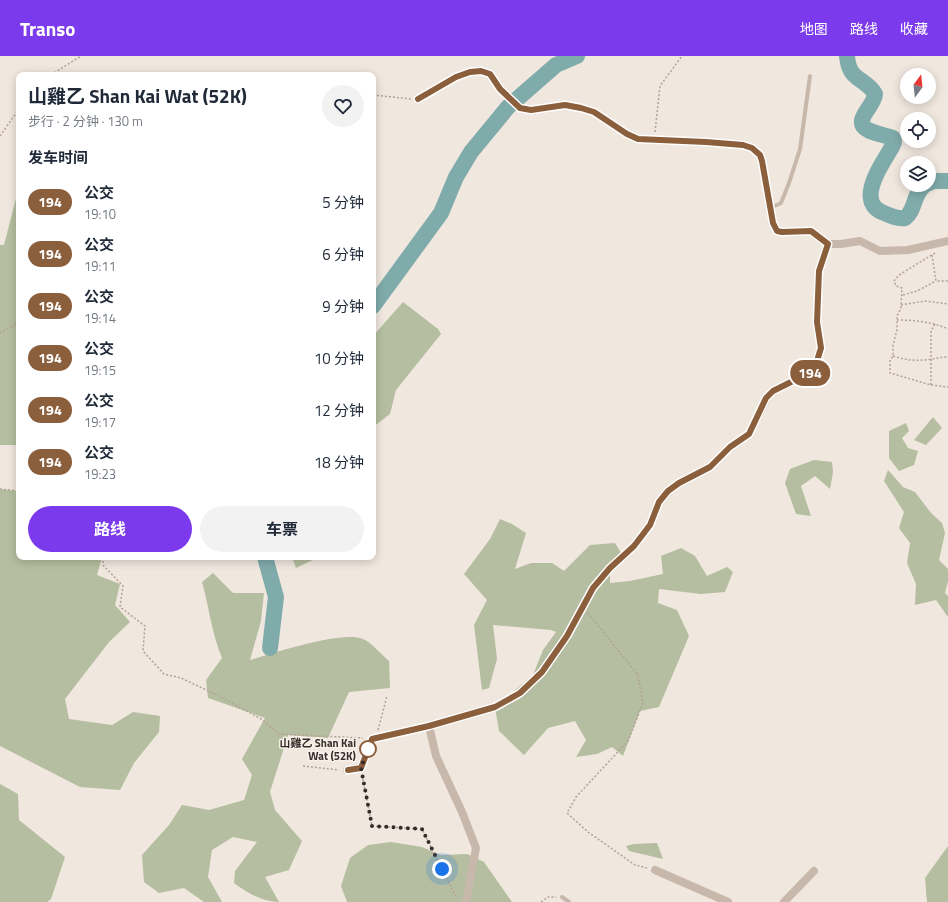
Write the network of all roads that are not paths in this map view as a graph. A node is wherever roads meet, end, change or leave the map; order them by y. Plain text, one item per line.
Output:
1 (810, 76) dead end
2 (418, 99) road end
3 (655, 140) joint
4 (770, 208) junction
5 (948, 241) edge
6 (828, 244) junction
7 (429, 726) junction
8 (348, 770) road end
9 (655, 870) road end
10 (814, 871) dead end
11 (562, 897) road end
12 (463, 900) edge
13 (569, 902) edge
14 (728, 902) edge
15 (784, 902) edge

1 - 4 lane
2 - 3 lane
3 - 4 street
4 - 6 street
5 - 6 street
6 - 7 street
7 - 8 street
7 - 12 street
9 - 14 street
10 - 15 street
11 - 13 lane

